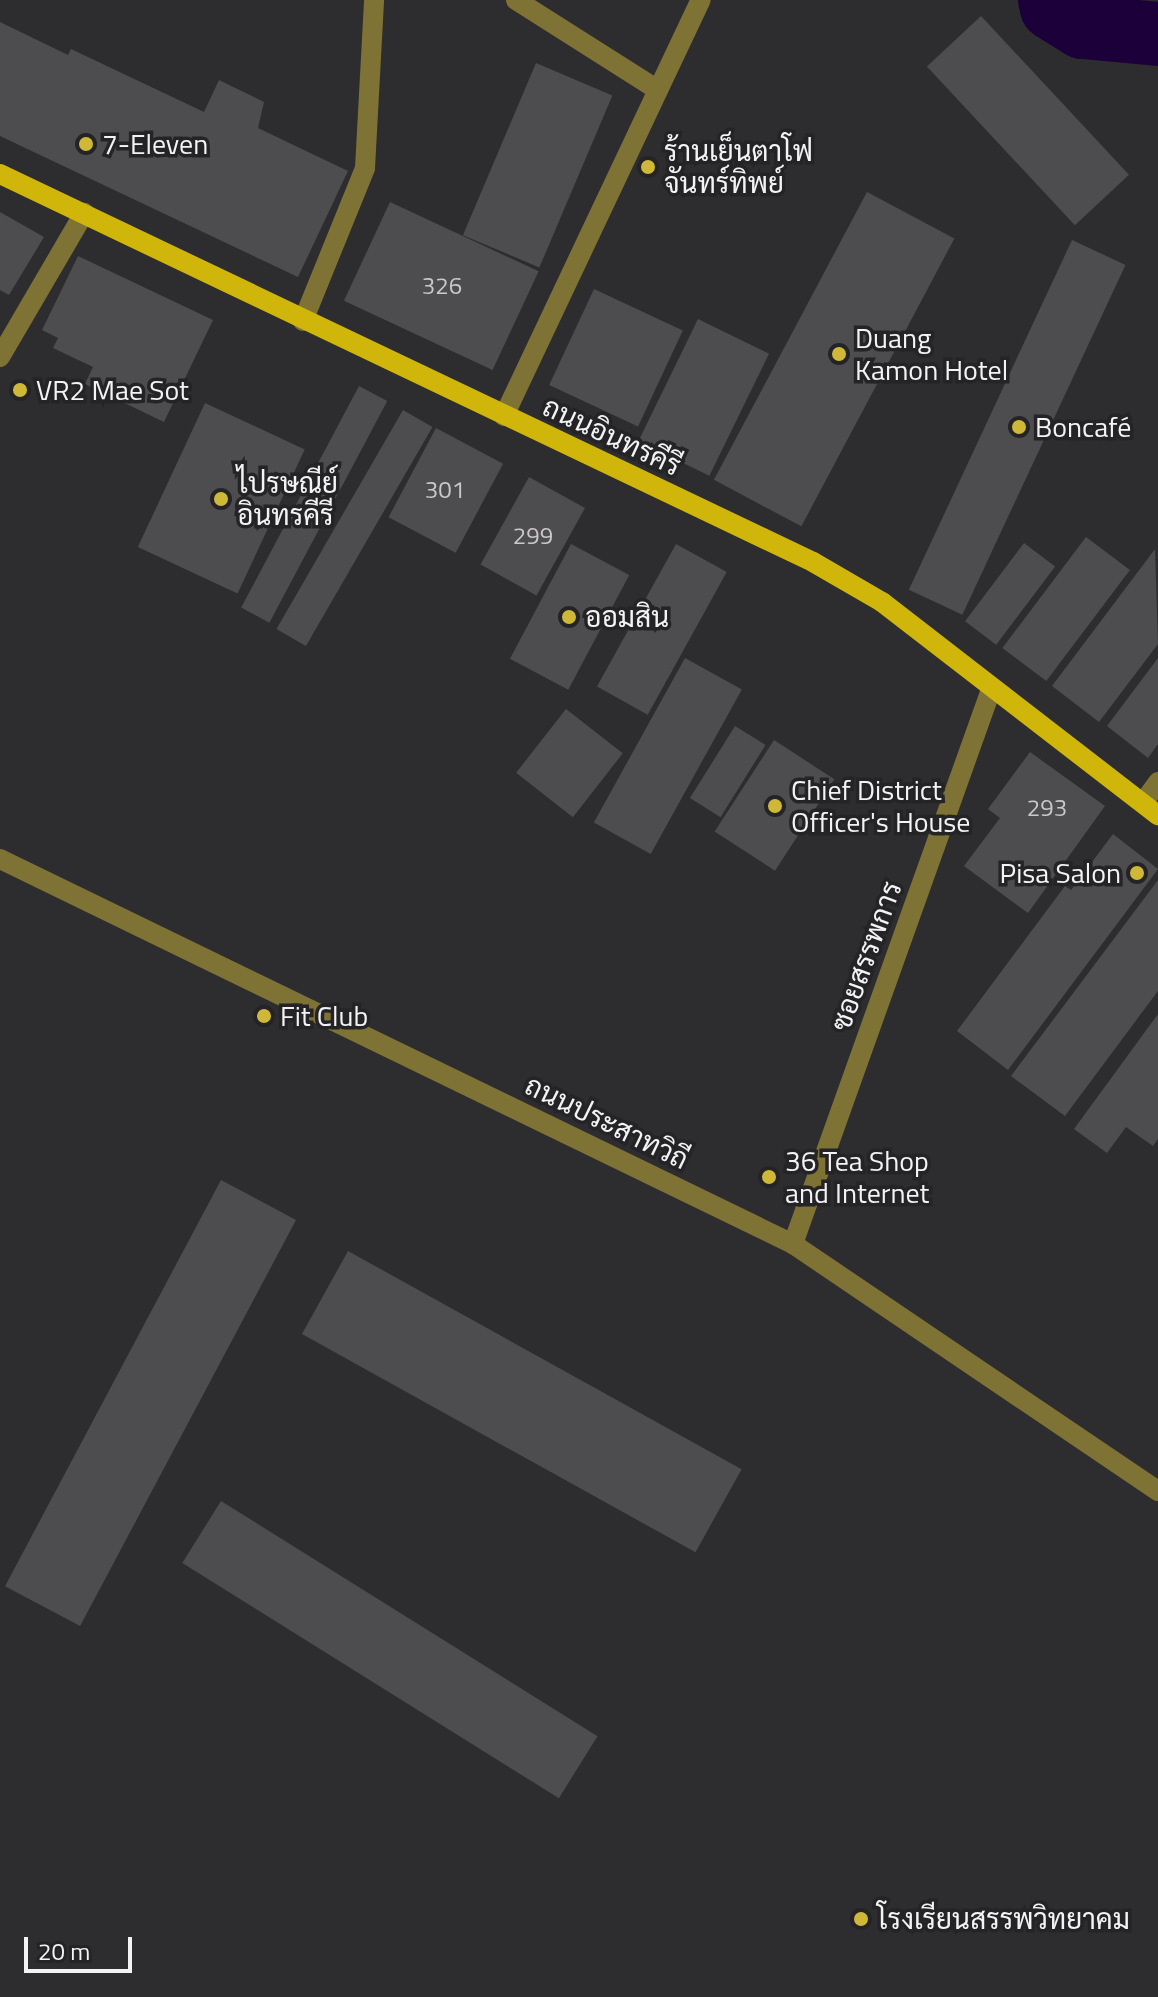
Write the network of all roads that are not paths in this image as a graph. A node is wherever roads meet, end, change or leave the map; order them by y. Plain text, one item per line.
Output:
1 (374, 0) edge
2 (516, 0) edge
3 (701, 0) edge
4 (658, 90) junction
5 (0, 174) edge
6 (80, 212) junction
7 (303, 321) junction
8 (0, 339) edge
9 (0, 357) edge
10 (504, 416) junction
11 (992, 687) junction
12 (1158, 782) edge
13 (1150, 809) edge
14 (0, 859) edge
15 (793, 1244) junction
16 (1158, 1491) edge

1 - 7 street
2 - 4 street
3 - 4 street
4 - 10 street
5 - 6 main road, ถนนอินทรคีรี
6 - 7 main road, ถนนอินทรคีรี
6 - 8 street
6 - 9 street
7 - 10 main road, ถนนอินทรคีรี
10 - 11 main road, ถนนอินทรคีรี
11 - 13 main road, ถนนอินทรคีรี
11 - 15 street, ซอยสรรพการ
12 - 13 street
14 - 15 street, ถนนประสาทวิถี
15 - 16 street, ถนนประสาทวิถี

